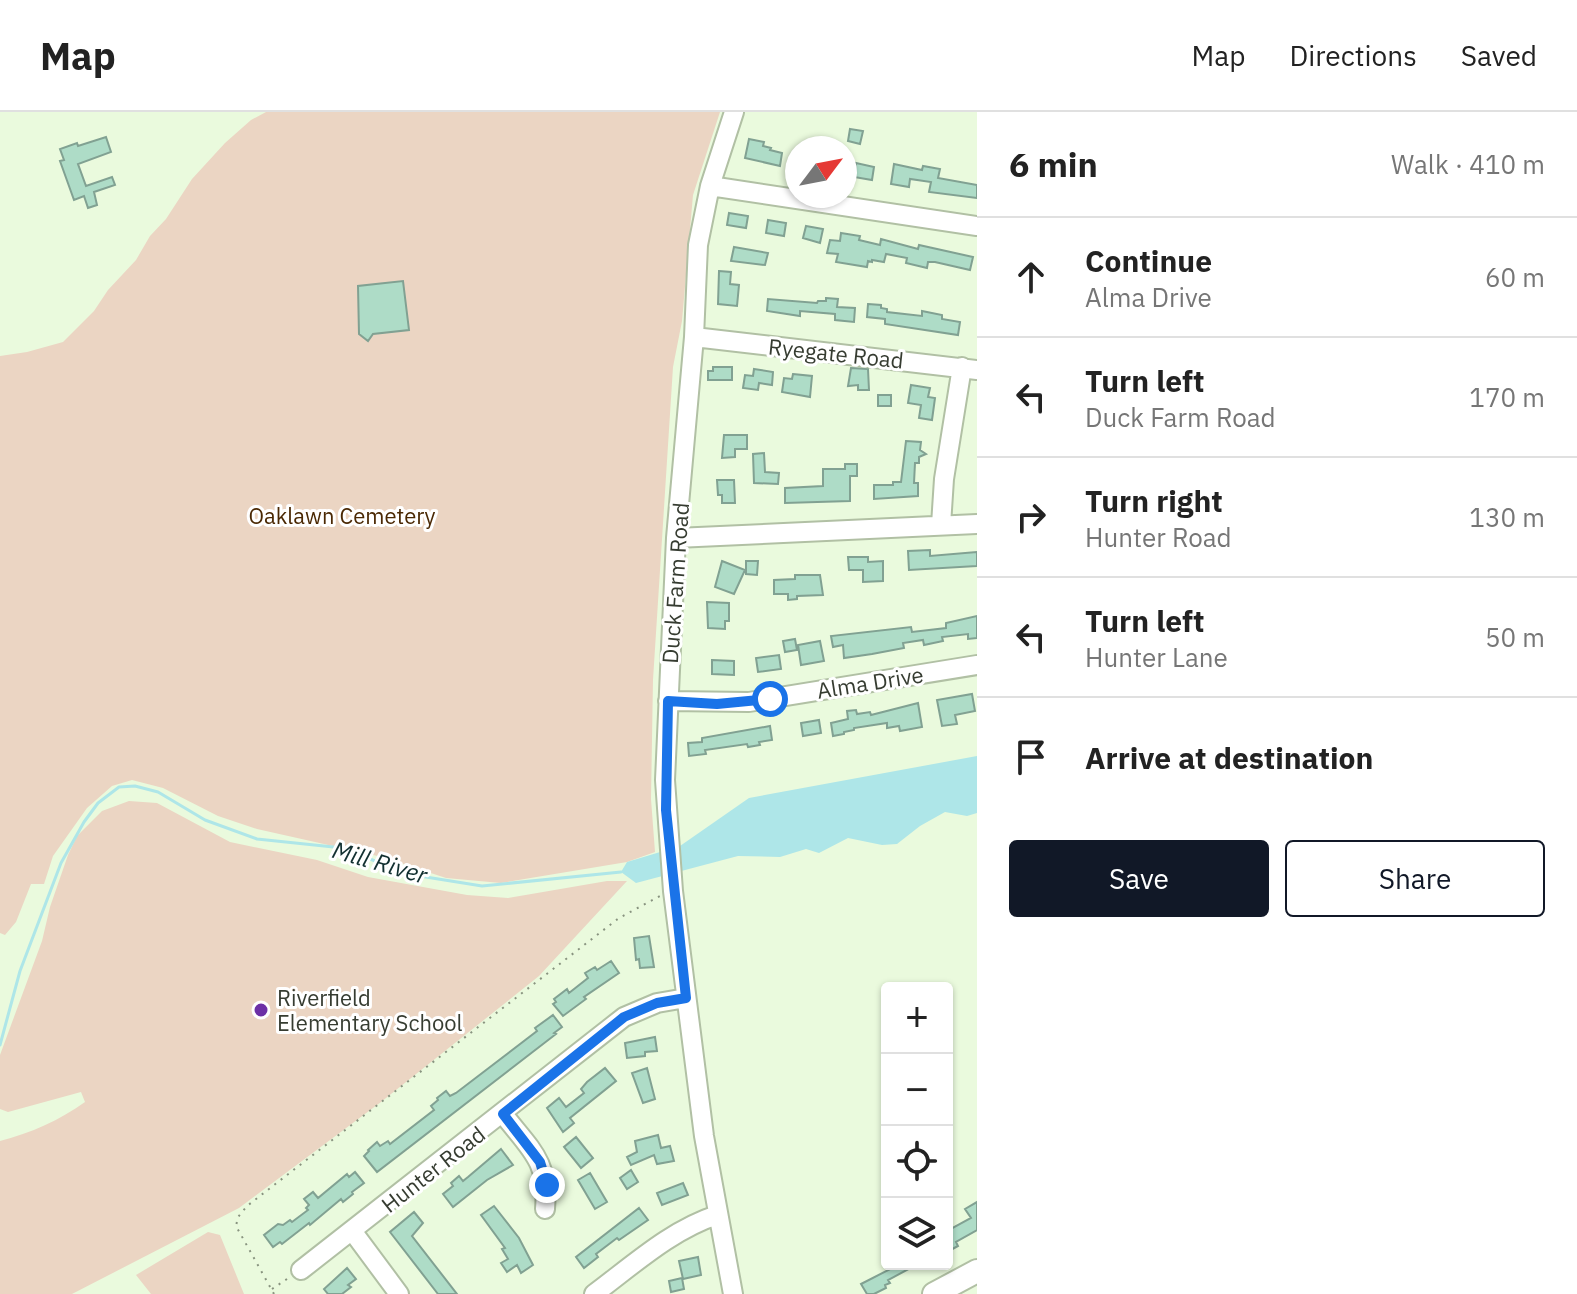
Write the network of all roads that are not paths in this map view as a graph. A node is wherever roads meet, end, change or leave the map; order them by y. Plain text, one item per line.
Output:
1 (734, 112) edge
2 (710, 186) junction
3 (977, 226) edge
4 (694, 337) junction
5 (970, 368) edge
6 (977, 524) edge
7 (941, 525) junction
8 (676, 538) junction
9 (977, 665) edge
10 (668, 701) junction
11 (686, 998) junction
12 (503, 1114) junction
13 (545, 1209) dead end
14 (717, 1215) junction
15 (353, 1232) junction
16 (301, 1270) road end
17 (977, 1271) edge
18 (399, 1294) edge
19 (594, 1294) edge
20 (733, 1294) edge
21 (934, 1294) edge

1 - 2 street, Duck Farm Road
2 - 3 street
2 - 4 street, Duck Farm Road
4 - 5 street, Ryegate Road
4 - 8 street, Duck Farm Road
5 - 7 street
6 - 7 street
7 - 8 street
8 - 10 street, Duck Farm Road
9 - 10 street, Alma Drive
10 - 11 street, Duck Farm Road
11 - 12 street, Hunter Road
11 - 14 street, Duck Farm Road
12 - 13 street
12 - 15 street, Hunter Road
14 - 19 street
14 - 20 street, Duck Farm Road
15 - 16 street, Hunter Road
15 - 18 street
17 - 21 main road

